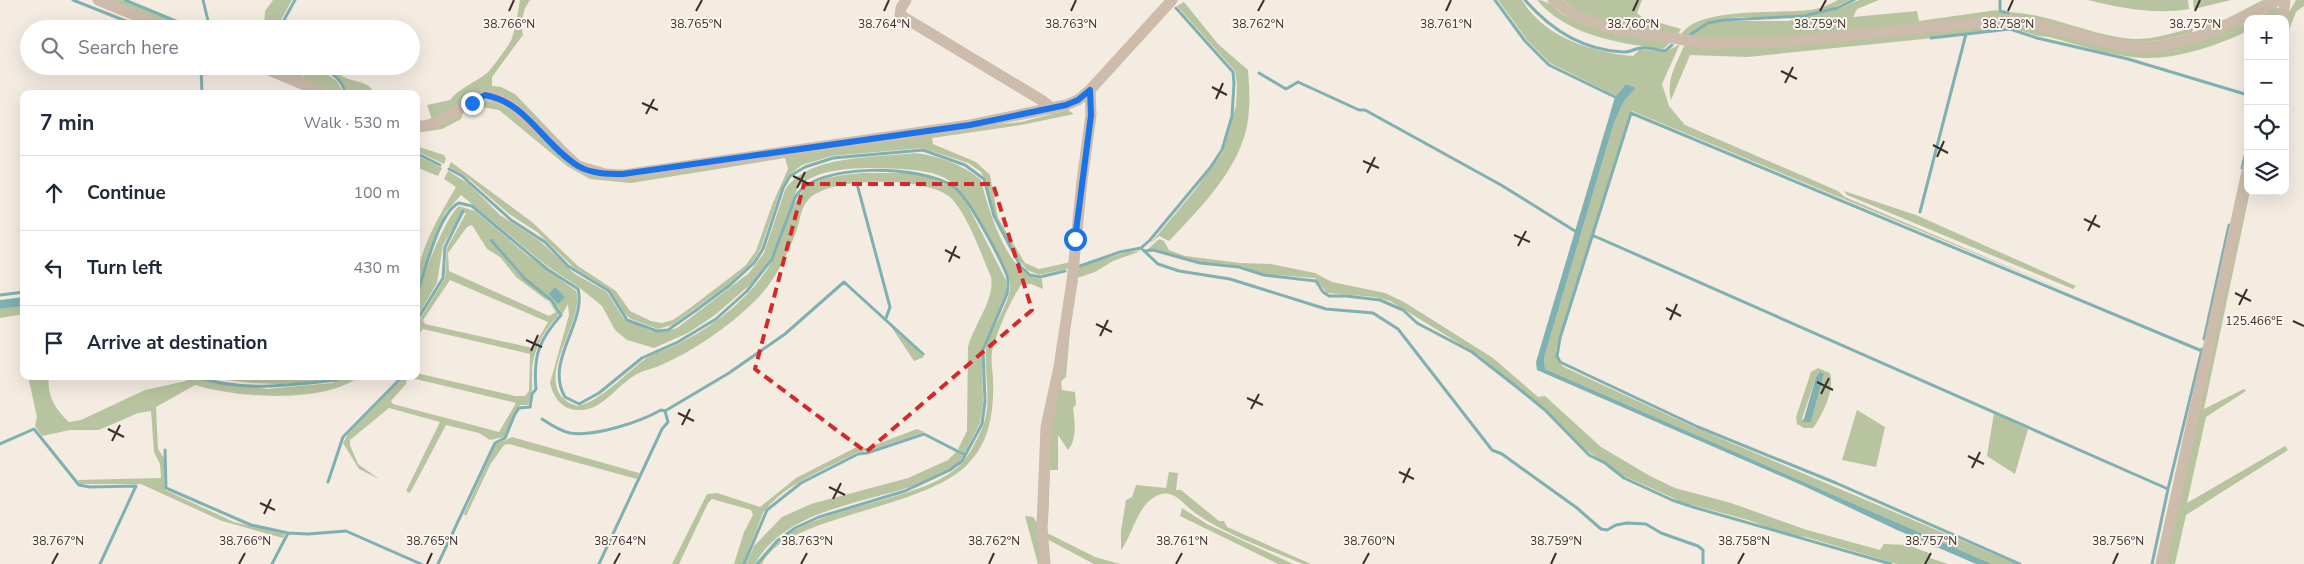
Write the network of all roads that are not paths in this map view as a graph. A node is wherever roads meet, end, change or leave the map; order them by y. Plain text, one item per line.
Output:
1 (98, 0) edge
2 (906, 0) edge
3 (1172, 0) edge
4 (1553, 0) edge
5 (2278, 0) edge
6 (2285, 0) edge
7 (2283, 15) edge
8 (146, 20) edge
9 (281, 75) edge
10 (316, 90) edge
11 (1090, 90) junction
12 (1053, 109) junction
13 (420, 125) edge
14 (2244, 185) edge
15 (1044, 564) edge
16 (2161, 564) edge

1 - 8 street
2 - 12 street
3 - 11 street
4 - 5 street
6 - 7 street
9 - 10 street
11 - 12 street
11 - 15 street
12 - 13 street
14 - 16 street

